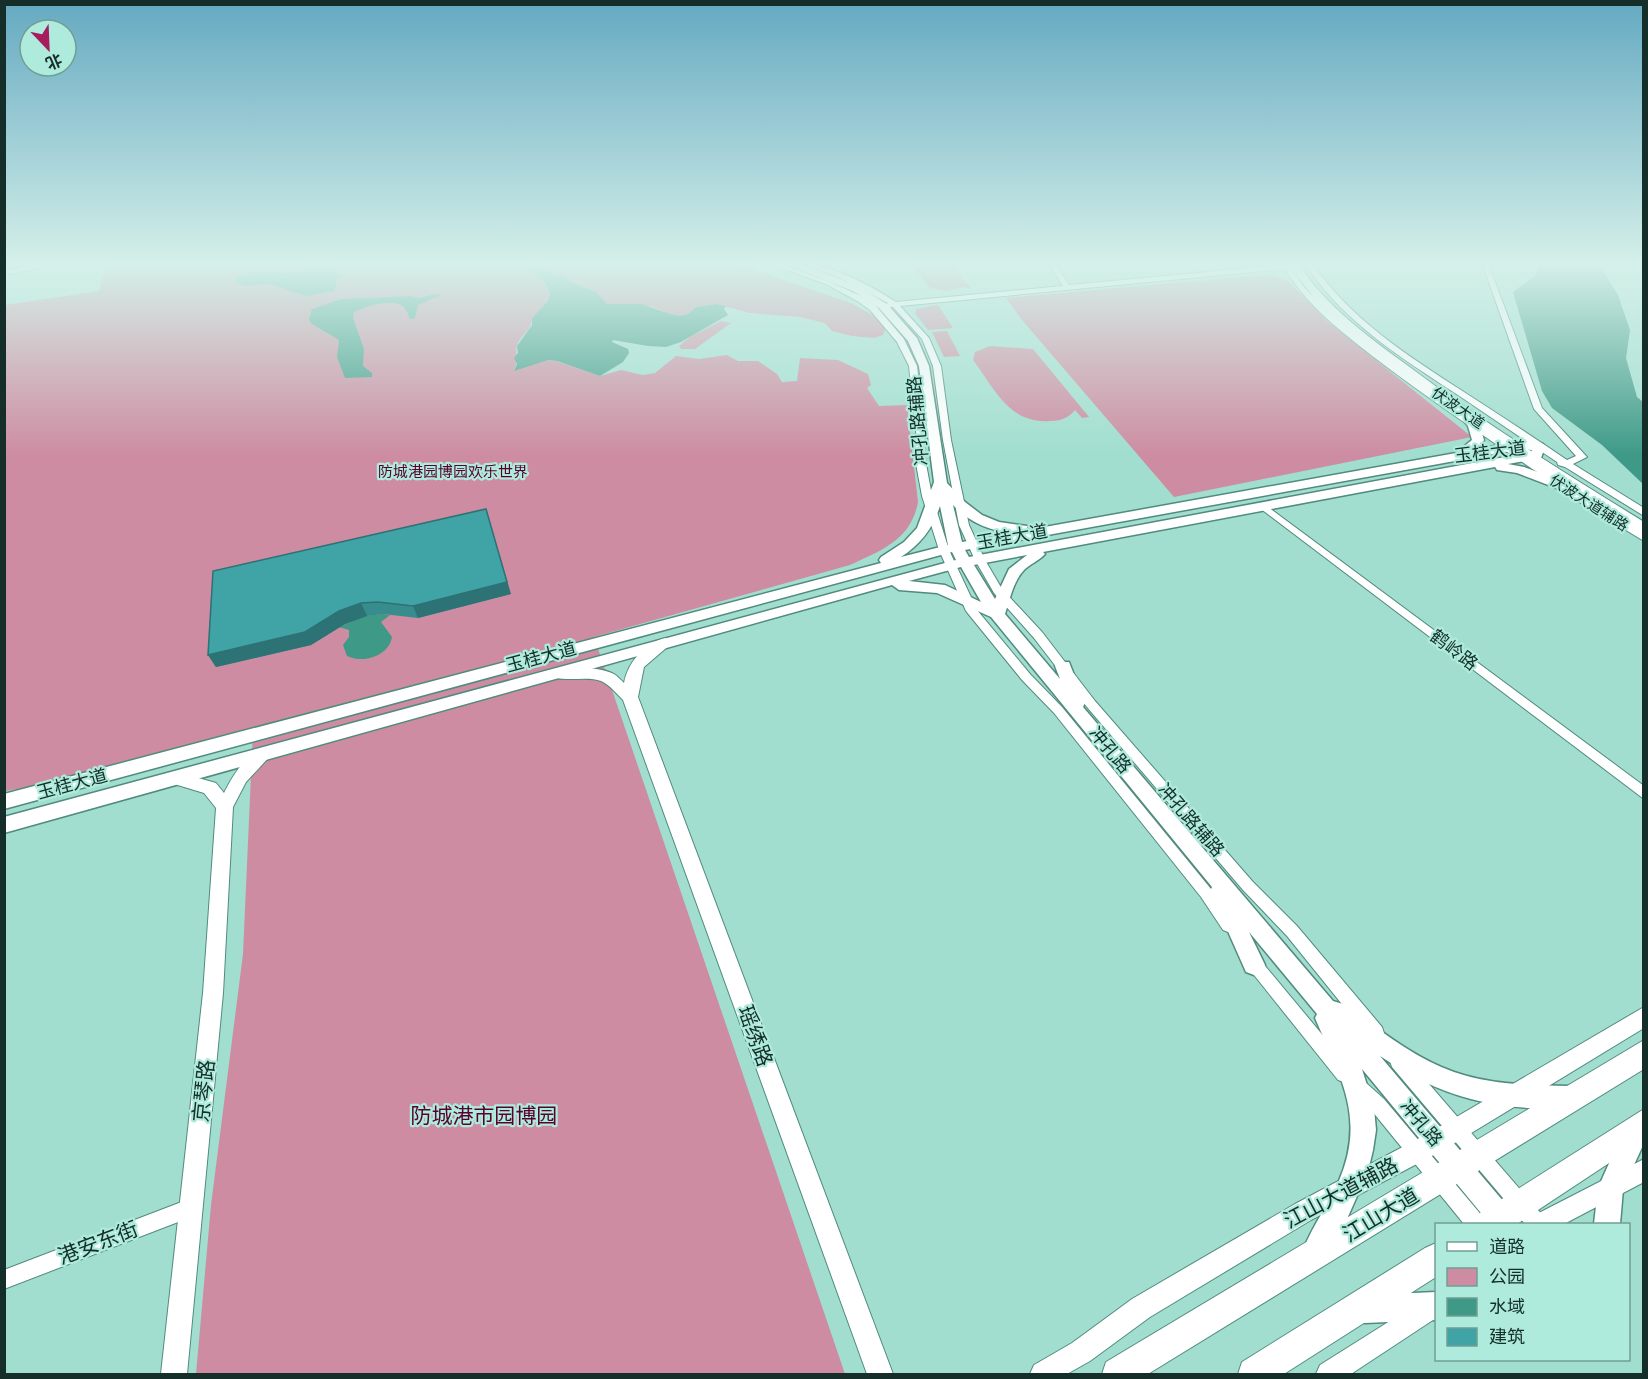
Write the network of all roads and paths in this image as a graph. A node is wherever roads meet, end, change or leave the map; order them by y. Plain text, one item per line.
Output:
1 (892, 327) edge
2 (902, 327) edge
3 (915, 327) edge
4 (917, 327) edge
5 (1351, 327) edge
6 (1360, 327) edge
7 (1369, 327) edge
8 (1508, 327) edge
9 (913, 340) junction
10 (926, 377) junction
11 (1417, 382) junction
12 (916, 393) junction
13 (1462, 411) junction
14 (1474, 426) junction
15 (1524, 451) junction
16 (1456, 456) junction
17 (1564, 464) junction
18 (1473, 467) junction
19 (940, 480) junction
20 (1553, 481) junction
21 (1590, 496) junction
22 (1264, 507) junction
23 (961, 508) junction
24 (932, 512) junction
25 (1644, 513) edge
26 (1644, 522) edge
27 (1644, 529) edge
28 (1048, 530) junction
29 (1644, 538) edge
30 (972, 544) junction
31 (1047, 548) junction
32 (950, 549) junction
33 (980, 560) junction
34 (958, 564) junction
35 (868, 570) junction
36 (876, 585) junction
37 (1004, 595) junction
38 (968, 599) junction
39 (735, 605) junction
40 (997, 615) junction
41 (745, 621) junction
42 (665, 643) junction
43 (543, 657) junction
44 (1063, 666) junction
45 (550, 675) junction
46 (630, 697) junction
47 (1081, 716) junction
48 (264, 754) junction
49 (177, 778) junction
50 (39, 793) junction
51 (1644, 794) edge
52 (4, 802) edge
53 (225, 807) junction
54 (34, 817) junction
55 (4, 825) edge
56 (1211, 871) junction
57 (1254, 965) junction
58 (1317, 998) junction
59 (1644, 1017) edge
60 (1384, 1044) junction
61 (1644, 1053) edge
62 (1358, 1087) junction
63 (1512, 1096) junction
64 (1570, 1098) junction
65 (1641, 1124) edge
66 (1436, 1141) junction
67 (1459, 1168) junction
68 (1644, 1170) edge
69 (1351, 1186) junction
70 (1611, 1188) junction
71 (192, 1207) junction
72 (1510, 1221) edge
73 (1607, 1223) edge
74 (1313, 1256) junction
75 (1435, 1260) edge
76 (4, 1280) edge
77 (1435, 1305) edge
78 (1435, 1306) edge
79 (1355, 1310) junction
80 (174, 1374) edge
81 (880, 1374) edge
82 (1043, 1374) edge
83 (1118, 1374) edge
84 (1254, 1374) edge
85 (1329, 1374) edge

1 - 12 street, 冲孔路辅路
2 - 9 main road, 冲孔路
3 - 9 main road
4 - 23 street, 冲孔路辅路
5 - 11 main road, 伏波大道
6 - 15 main road, 伏波大道
7 - 15 street, 伏波大道辅路
8 - 17 street
9 - 10 main road, 冲孔路
10 - 12 main road
10 - 19 main road, 冲孔路
11 - 13 main road, 伏波大道
11 - 14 street, 伏波大道辅路
12 - 24 street, 冲孔路辅路
13 - 14 main road
13 - 15 main road, 伏波大道
14 - 15 street, 伏波大道辅路
14 - 16 main road
15 - 16 main road, 玉桂大道
15 - 17 street, 伏波大道辅路
15 - 18 main road, 玉桂大道
15 - 20 street, 伏波大道辅路
15 - 21 main road, 伏波大道
15 - 26 main road, 伏波大道
16 - 28 main road, 玉桂大道
17 - 25 street, 伏波大道辅路
18 - 20 main road
18 - 22 main road, 玉桂大道
19 - 23 main road
19 - 24 main road
19 - 32 main road, 冲孔路
20 - 21 main road
20 - 29 street, 伏波大道辅路
21 - 27 main road, 伏波大道
22 - 31 main road, 玉桂大道
22 - 51 street, 鹤岭路
23 - 28 main road
23 - 30 street, 冲孔路辅路
24 - 32 street, 冲孔路辅路
24 - 35 main road
28 - 30 main road, 玉桂大道
30 - 32 main road, 玉桂大道
30 - 33 street, 冲孔路辅路
31 - 33 main road, 玉桂大道
31 - 37 main road
32 - 34 main road, 冲孔路
32 - 35 main road, 玉桂大道
33 - 34 main road, 玉桂大道
33 - 37 street, 冲孔路辅路
34 - 36 main road, 玉桂大道
34 - 38 street, 冲孔路辅路
34 - 40 main road, 冲孔路
35 - 39 main road, 玉桂大道
36 - 38 main road
36 - 41 main road, 玉桂大道
37 - 40 main road
37 - 44 street, 冲孔路辅路
38 - 40 main road
38 - 57 street, 冲孔路辅路
39 - 41 main road
39 - 43 main road, 玉桂大道
40 - 47 main road, 冲孔路
41 - 42 main road, 玉桂大道
42 - 45 main road, 玉桂大道
42 - 46 street
43 - 45 main road
43 - 50 main road, 玉桂大道
44 - 47 main road
44 - 60 street, 冲孔路辅路
45 - 46 street
45 - 48 main road, 玉桂大道
46 - 81 street, 瑶绣路
47 - 56 main road, 冲孔路
48 - 49 main road, 玉桂大道
48 - 53 street
49 - 53 street
49 - 54 main road, 玉桂大道
50 - 52 main road, 玉桂大道
50 - 54 main road
53 - 71 street, 京琴路
54 - 55 main road, 玉桂大道
56 - 57 main road
56 - 58 main road, 冲孔路
57 - 62 street, 冲孔路辅路
58 - 60 main road
58 - 62 main road
58 - 66 main road, 冲孔路
59 - 63 street, 江山大道辅路
60 - 63 main road
60 - 66 street, 冲孔路辅路
61 - 64 main road, 江山大道
62 - 66 street, 冲孔路辅路
62 - 69 main road
63 - 64 main road
63 - 66 street, 江山大道辅路
64 - 67 main road, 江山大道
65 - 70 main road
65 - 72 main road
66 - 67 main road, 冲孔路
66 - 69 street, 江山大道辅路
67 - 72 main road, 冲孔路
67 - 74 main road, 江山大道
68 - 70 street
69 - 74 main road
69 - 82 street, 江山大道辅路
70 - 72 street
70 - 73 main road
71 - 76 street, 港安东街
71 - 80 street, 京琴路
74 - 83 main road, 江山大道
75 - 79 main road
77 - 79 main road
78 - 85 street
79 - 84 main road

